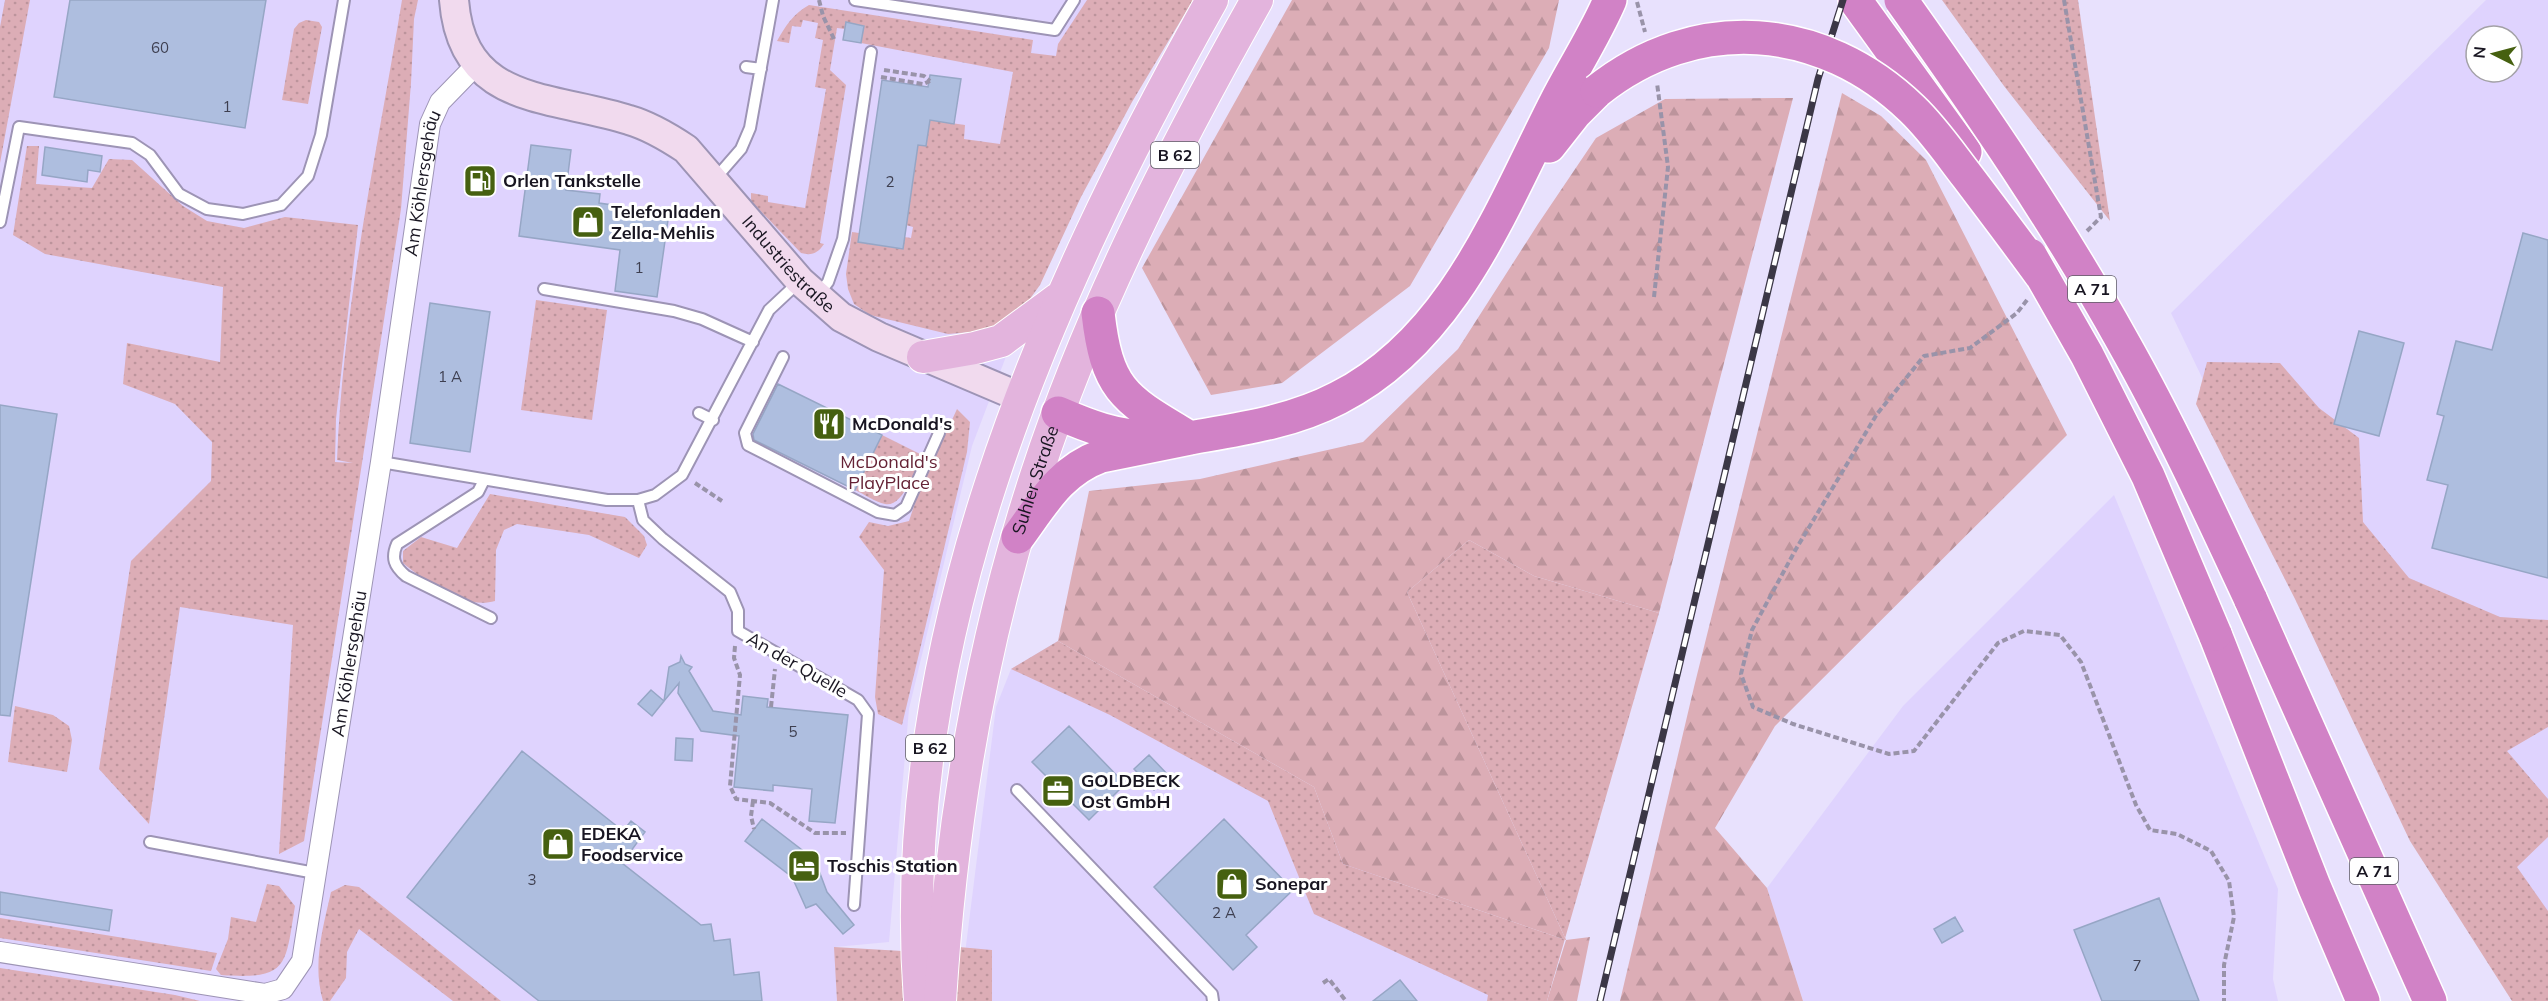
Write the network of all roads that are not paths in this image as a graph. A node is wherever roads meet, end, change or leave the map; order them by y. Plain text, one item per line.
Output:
1 (344, 0) edge
2 (454, 0) edge
3 (773, 0) edge
4 (855, 0) edge
5 (1074, 0) edge
6 (1212, 0) edge
7 (1257, 0) edge
8 (1610, 0) edge
9 (1856, 0) edge
10 (1901, 0) edge
11 (871, 52) dead end
12 (476, 65) junction
13 (746, 67) dead end
14 (761, 69) junction
15 (1585, 81) junction
16 (714, 180) junction
17 (0, 222) edge
18 (2036, 286) junction
19 (544, 289) dead end
20 (808, 289) junction
21 (1063, 294) junction
22 (1098, 313) junction
23 (753, 342) junction
24 (783, 357) dead end
25 (923, 357) junction
26 (1020, 398) junction
27 (699, 413) dead end
28 (1058, 413) junction
29 (712, 420) junction
30 (939, 433) dead end
31 (1190, 438) junction
32 (381, 462) junction
33 (484, 480) junction
34 (638, 500) junction
35 (1018, 537) junction
36 (491, 618) dead end
37 (1017, 790) dead end
38 (150, 842) dead end
39 (315, 873) junction
40 (854, 905) dead end
41 (0, 952) edge
42 (291, 995) edge
43 (2363, 997) edge
44 (2425, 997) edge
45 (920, 1001) edge
46 (940, 1001) edge
47 (1213, 1001) edge

1 - 17 lane
2 - 12 street, Industriestraße
3 - 14 lane
4 - 5 lane
6 - 21 main road, B 62
7 - 22 main road, Suhler Straße / B 62
8 - 15 highway
9 - 18 highway, A 71, bridge
10 - 44 highway, A 71, bridge
11 - 20 lane
12 - 16 street, Industriestraße
12 - 32 street, Am Köhlersgehäu
13 - 14 lane
14 - 16 lane
15 - 18 highway, bridge
15 - 31 highway
16 - 20 street, Industriestraße
18 - 43 highway, A 71, bridge
19 - 23 lane
20 - 23 lane
20 - 25 street, Industriestraße
21 - 25 main road
21 - 26 main road, B 62
22 - 28 main road, Suhler Straße / B 62
22 - 31 highway
23 - 29 lane
24 - 30 lane
25 - 26 street, Industriestraße
26 - 28 main road
26 - 45 main road, B 62
27 - 29 lane
28 - 31 highway
28 - 35 main road, Suhler Straße / B 62
29 - 34 lane
31 - 35 highway
32 - 33 lane
32 - 39 street, Am Köhlersgehäu
33 - 34 lane
33 - 36 lane
34 - 40 lane, An der Quelle
35 - 46 main road, Suhler Straße / B 62
37 - 47 lane
38 - 39 lane
39 - 42 street, Am Köhlersgehäu
41 - 42 street, Am Köhlersgehäu

